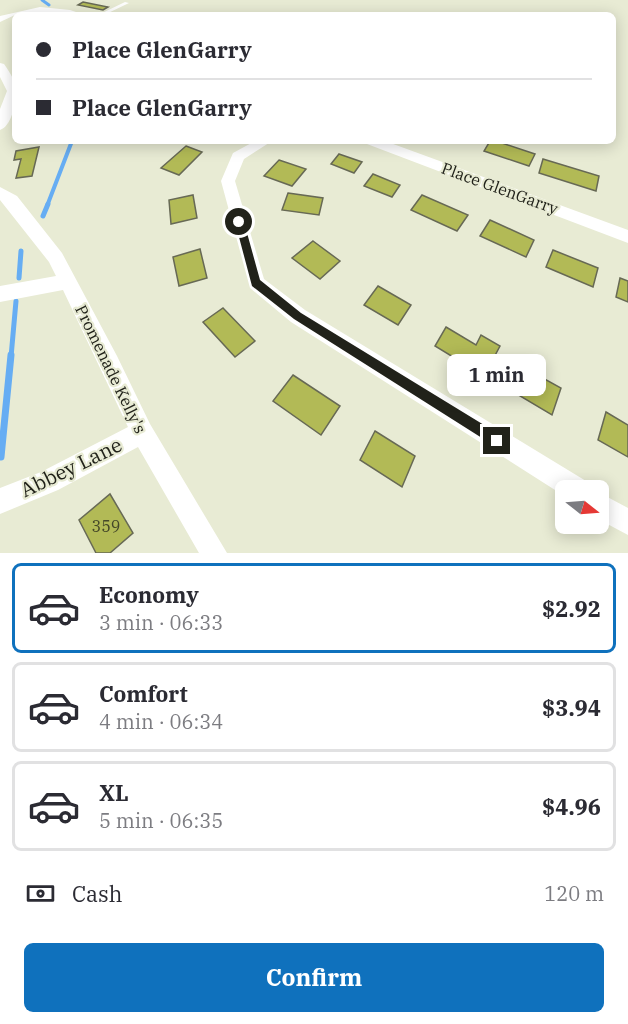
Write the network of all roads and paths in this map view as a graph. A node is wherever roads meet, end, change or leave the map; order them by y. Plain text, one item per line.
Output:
1 (127, 3) dead end
2 (28, 12) edge
3 (59, 12) edge
4 (107, 12) edge
5 (0, 66) edge
6 (12, 87) edge
7 (12, 96) edge
8 (0, 126) edge
9 (260, 144) edge
10 (380, 144) edge
11 (0, 192) edge
12 (628, 237) edge
13 (68, 282) junction
14 (0, 294) edge
15 (142, 432) junction
16 (561, 480) edge
17 (0, 501) edge
18 (609, 511) edge
19 (628, 522) edge
20 (214, 553) edge

1 - 4 lane
2 - 3 street
5 - 6 street
7 - 8 street
9 - 16 street
10 - 12 street, Place GlenGarry
11 - 13 street, Promenade Kelly's
13 - 14 street
13 - 15 street, Promenade Kelly's
15 - 17 street, Abbey Lane
15 - 20 street, Promenade Kelly's
18 - 19 street

